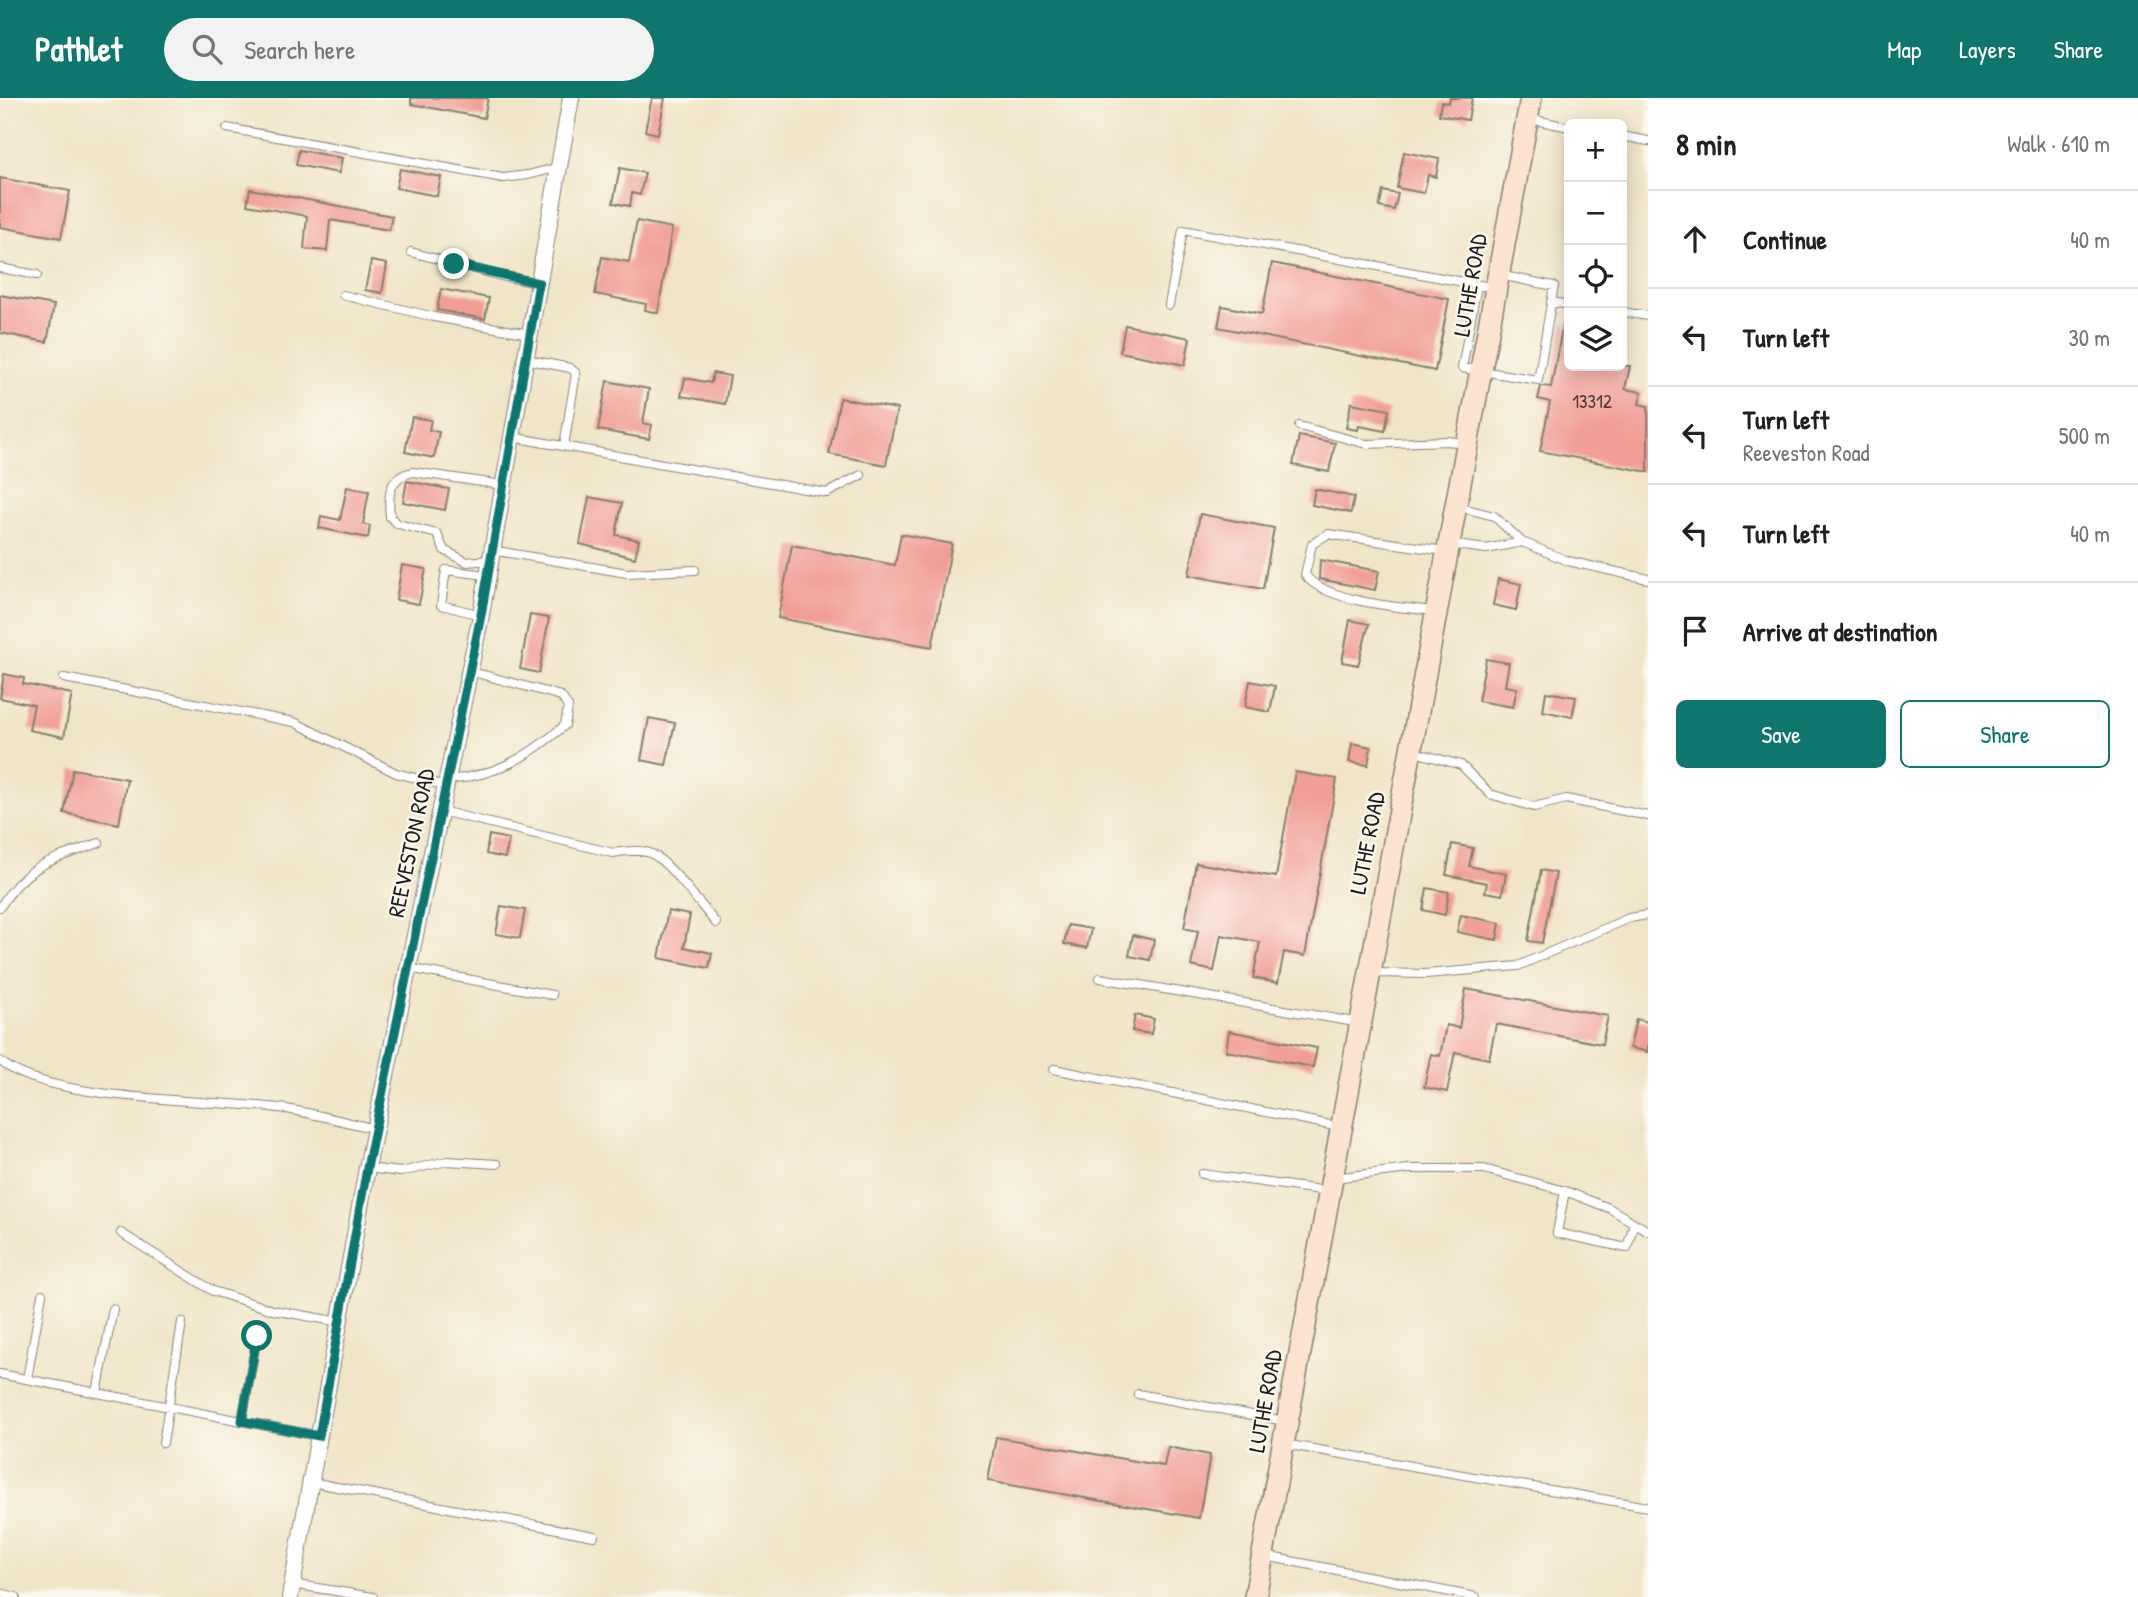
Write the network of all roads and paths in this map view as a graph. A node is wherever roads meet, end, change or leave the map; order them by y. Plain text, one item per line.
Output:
1 (571, 98) edge
2 (1529, 108) edge
3 (1564, 125) edge
4 (227, 128) dead end
5 (1627, 137) edge
6 (1648, 141) edge
7 (559, 167) junction
8 (411, 252) dead end
9 (0, 268) edge
10 (37, 275) dead end
11 (539, 283) junction
12 (1490, 283) junction
13 (343, 295) dead end
14 (1551, 302) junction
15 (1564, 304) edge
16 (1169, 305) dead end
17 (1627, 313) edge
18 (1648, 316) edge
19 (530, 334) junction
20 (526, 359) junction
21 (1480, 371) junction
22 (1299, 426) dead end
23 (512, 437) junction
24 (1467, 443) junction
25 (564, 446) junction
26 (861, 475) dead end
27 (503, 485) junction
28 (1456, 506) junction
29 (1521, 542) junction
30 (1448, 547) junction
31 (489, 562) junction
32 (695, 570) dead end
33 (1648, 579) edge
34 (1437, 611) junction
35 (481, 615) junction
36 (469, 671) junction
37 (64, 678) dead end
38 (1411, 751) junction
39 (447, 783) junction
40 (441, 811) junction
41 (1648, 816) edge
42 (99, 843) dead end
43 (0, 907) edge
44 (1648, 915) edge
45 (716, 923) dead end
46 (408, 968) junction
47 (1369, 973) junction
48 (1100, 978) dead end
49 (552, 995) dead end
50 (1360, 1023) junction
51 (0, 1060) edge
52 (1054, 1069) dead end
53 (1340, 1127) junction
54 (375, 1129) junction
55 (497, 1164) dead end
56 (367, 1168) junction
57 (1202, 1174) dead end
58 (1329, 1185) junction
59 (1565, 1191) junction
60 (1634, 1223) junction
61 (1648, 1231) edge
62 (121, 1233) dead end
63 (43, 1294) dead end
64 (113, 1309) dead end
65 (182, 1322) dead end
66 (340, 1322) junction
67 (257, 1336) dead end
68 (0, 1374) edge
69 (27, 1380) junction
70 (97, 1393) junction
71 (1138, 1394) dead end
72 (169, 1407) junction
73 (242, 1421) junction
74 (1288, 1421) junction
75 (319, 1436) junction
76 (163, 1443) dead end
77 (1284, 1444) junction
78 (311, 1482) junction
79 (1648, 1507) edge
80 (594, 1536) dead end
81 (1262, 1556) junction
82 (291, 1590) edge
83 (0, 1593) edge
84 (16, 1597) edge
85 (373, 1597) edge
86 (1255, 1597) edge
87 (1476, 1597) edge

1 - 7 street, REEVESTON ROAD
2 - 3 lane
2 - 12 street, LUTHE ROAD
4 - 7 lane
5 - 6 lane
7 - 11 street, REEVESTON ROAD
8 - 11 lane
9 - 10 lane
11 - 19 street, REEVESTON ROAD
12 - 14 lane
12 - 16 lane
12 - 21 street, LUTHE ROAD
13 - 19 lane
14 - 15 lane
14 - 21 lane
17 - 18 lane
19 - 20 street, REEVESTON ROAD
20 - 23 street, REEVESTON ROAD
20 - 25 lane
21 - 24 street, LUTHE ROAD
22 - 24 lane
23 - 25 lane
23 - 27 street, REEVESTON ROAD
24 - 28 street, LUTHE ROAD
25 - 26 lane
27 - 31 street, REEVESTON ROAD
27 - 31 lane
28 - 29 lane
28 - 30 street, LUTHE ROAD
29 - 30 lane
29 - 33 lane
30 - 34 street, LUTHE ROAD
30 - 34 lane
31 - 32 lane
31 - 35 street, REEVESTON ROAD
31 - 35 lane
34 - 38 street, LUTHE ROAD
35 - 36 street, REEVESTON ROAD
36 - 39 street, REEVESTON ROAD
36 - 39 lane
37 - 39 lane
38 - 41 lane
38 - 47 street, LUTHE ROAD
39 - 40 street, REEVESTON ROAD
40 - 45 lane
40 - 46 street, REEVESTON ROAD
42 - 43 lane
44 - 47 lane
46 - 49 lane
46 - 54 street, REEVESTON ROAD
47 - 50 street, LUTHE ROAD
48 - 50 lane
50 - 53 street, LUTHE ROAD
51 - 54 lane
52 - 53 lane
53 - 58 street, LUTHE ROAD
54 - 56 street, REEVESTON ROAD
55 - 56 lane
56 - 66 street, REEVESTON ROAD
57 - 58 lane
58 - 59 lane
58 - 74 street, LUTHE ROAD
59 - 60 lane
59 - 60 lane
60 - 61 lane
62 - 66 lane
63 - 69 lane
64 - 70 lane
65 - 72 lane
66 - 75 street, REEVESTON ROAD
67 - 73 lane
68 - 69 lane
69 - 70 lane
70 - 72 lane
71 - 74 lane
72 - 73 lane
72 - 76 lane
73 - 75 lane
74 - 77 street, LUTHE ROAD
75 - 78 street, REEVESTON ROAD
77 - 79 lane
77 - 81 street, LUTHE ROAD
78 - 80 lane
78 - 82 street, REEVESTON ROAD
81 - 86 street, LUTHE ROAD
81 - 87 lane
82 - 85 lane
83 - 84 lane

